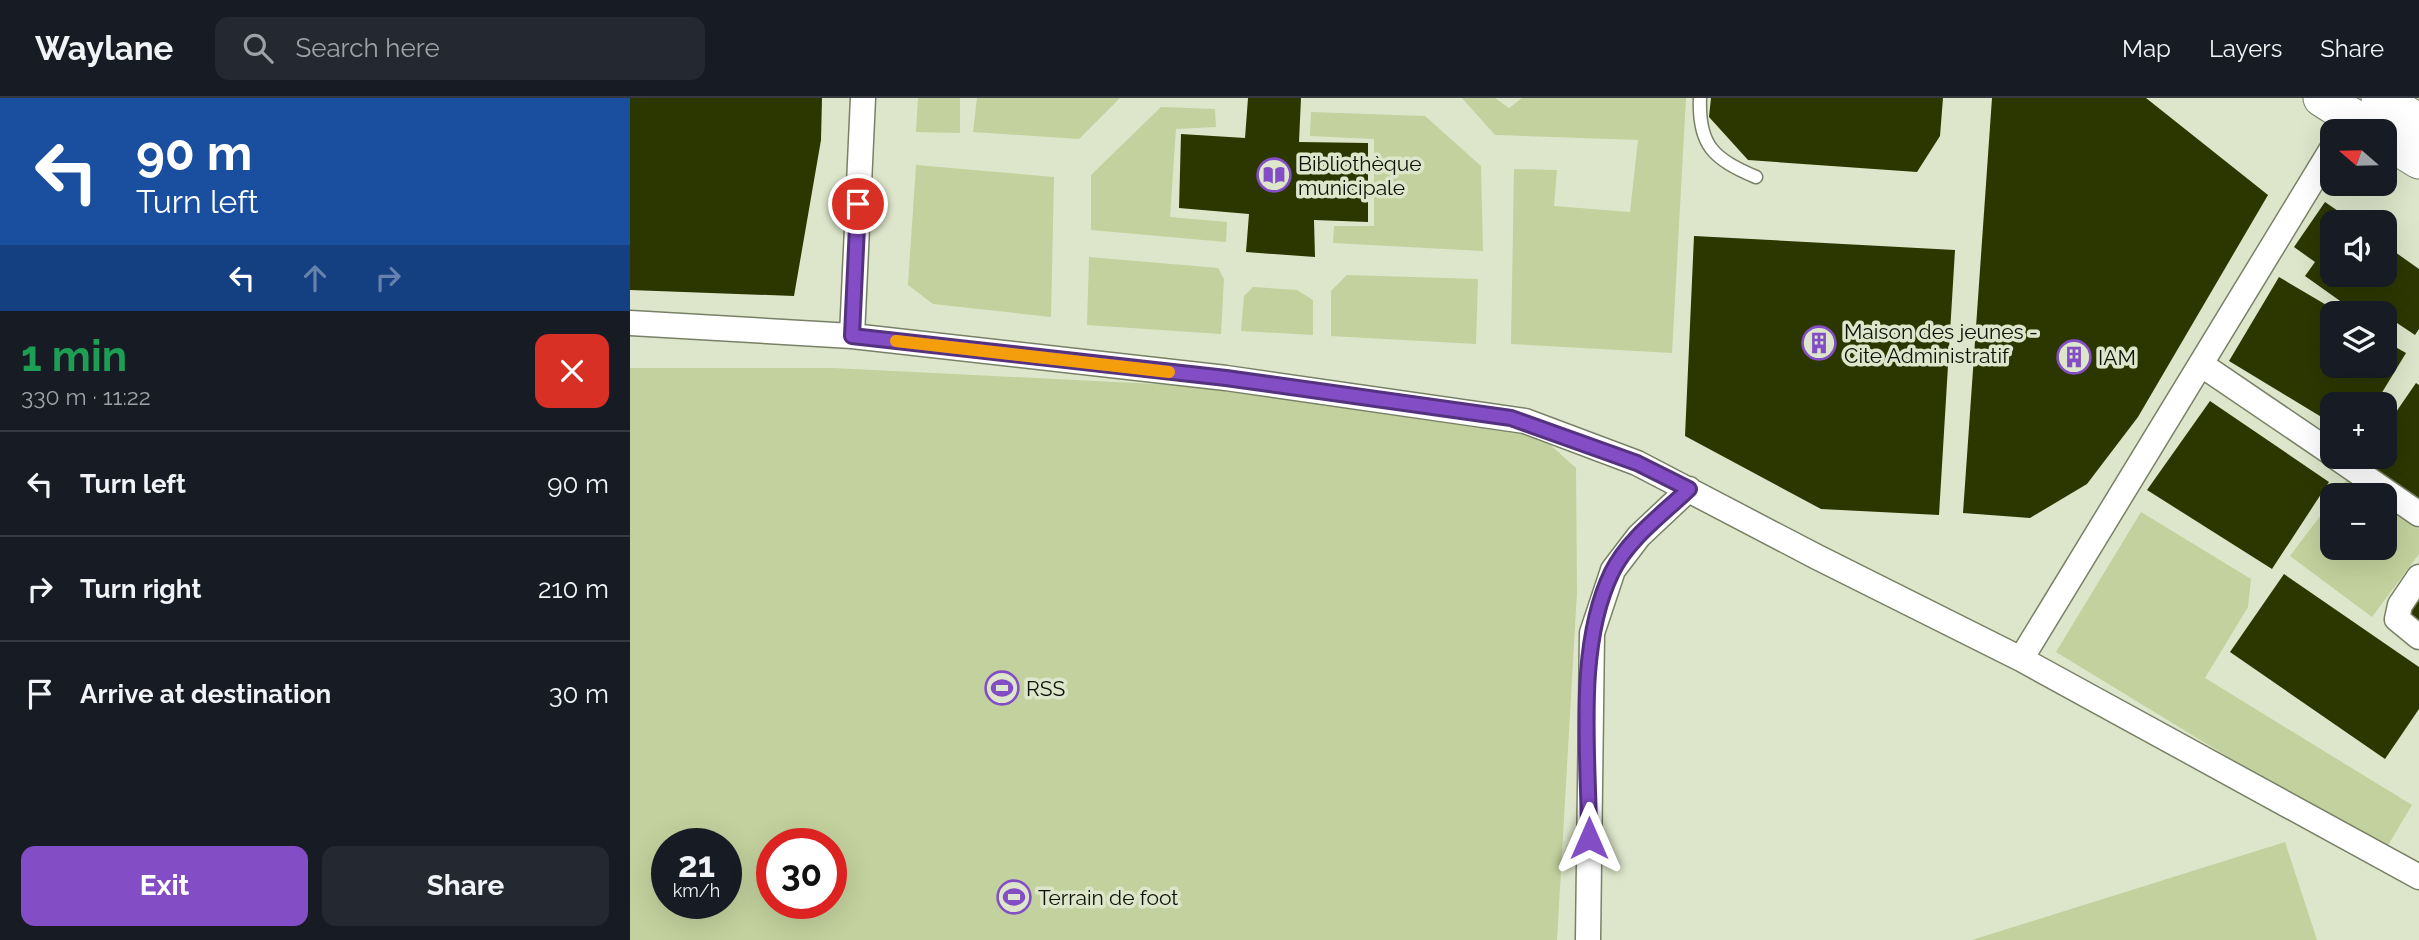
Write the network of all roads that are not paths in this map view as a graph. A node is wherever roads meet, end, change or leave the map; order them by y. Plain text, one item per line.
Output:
1 (863, 98) edge
2 (1700, 98) edge
3 (2355, 112) edge
4 (2419, 123) edge
5 (2398, 147) edge
6 (2419, 160) edge
7 (2320, 169) edge
8 (1756, 177) dead end
9 (630, 323) edge
10 (852, 336) junction
11 (2202, 365) junction
12 (2320, 446) edge
13 (2353, 469) edge
14 (1689, 489) junction
15 (2419, 514) edge
16 (2419, 577) edge
17 (2419, 637) edge
18 (2021, 659) junction
19 (2419, 877) edge
20 (1588, 940) edge

1 - 10 street
2 - 8 lane
3 - 4 main road
5 - 6 main road
7 - 11 street
9 - 10 street
10 - 14 street
11 - 12 street
11 - 18 street
13 - 15 street
14 - 18 street
14 - 20 street
16 - 17 street
18 - 19 street

